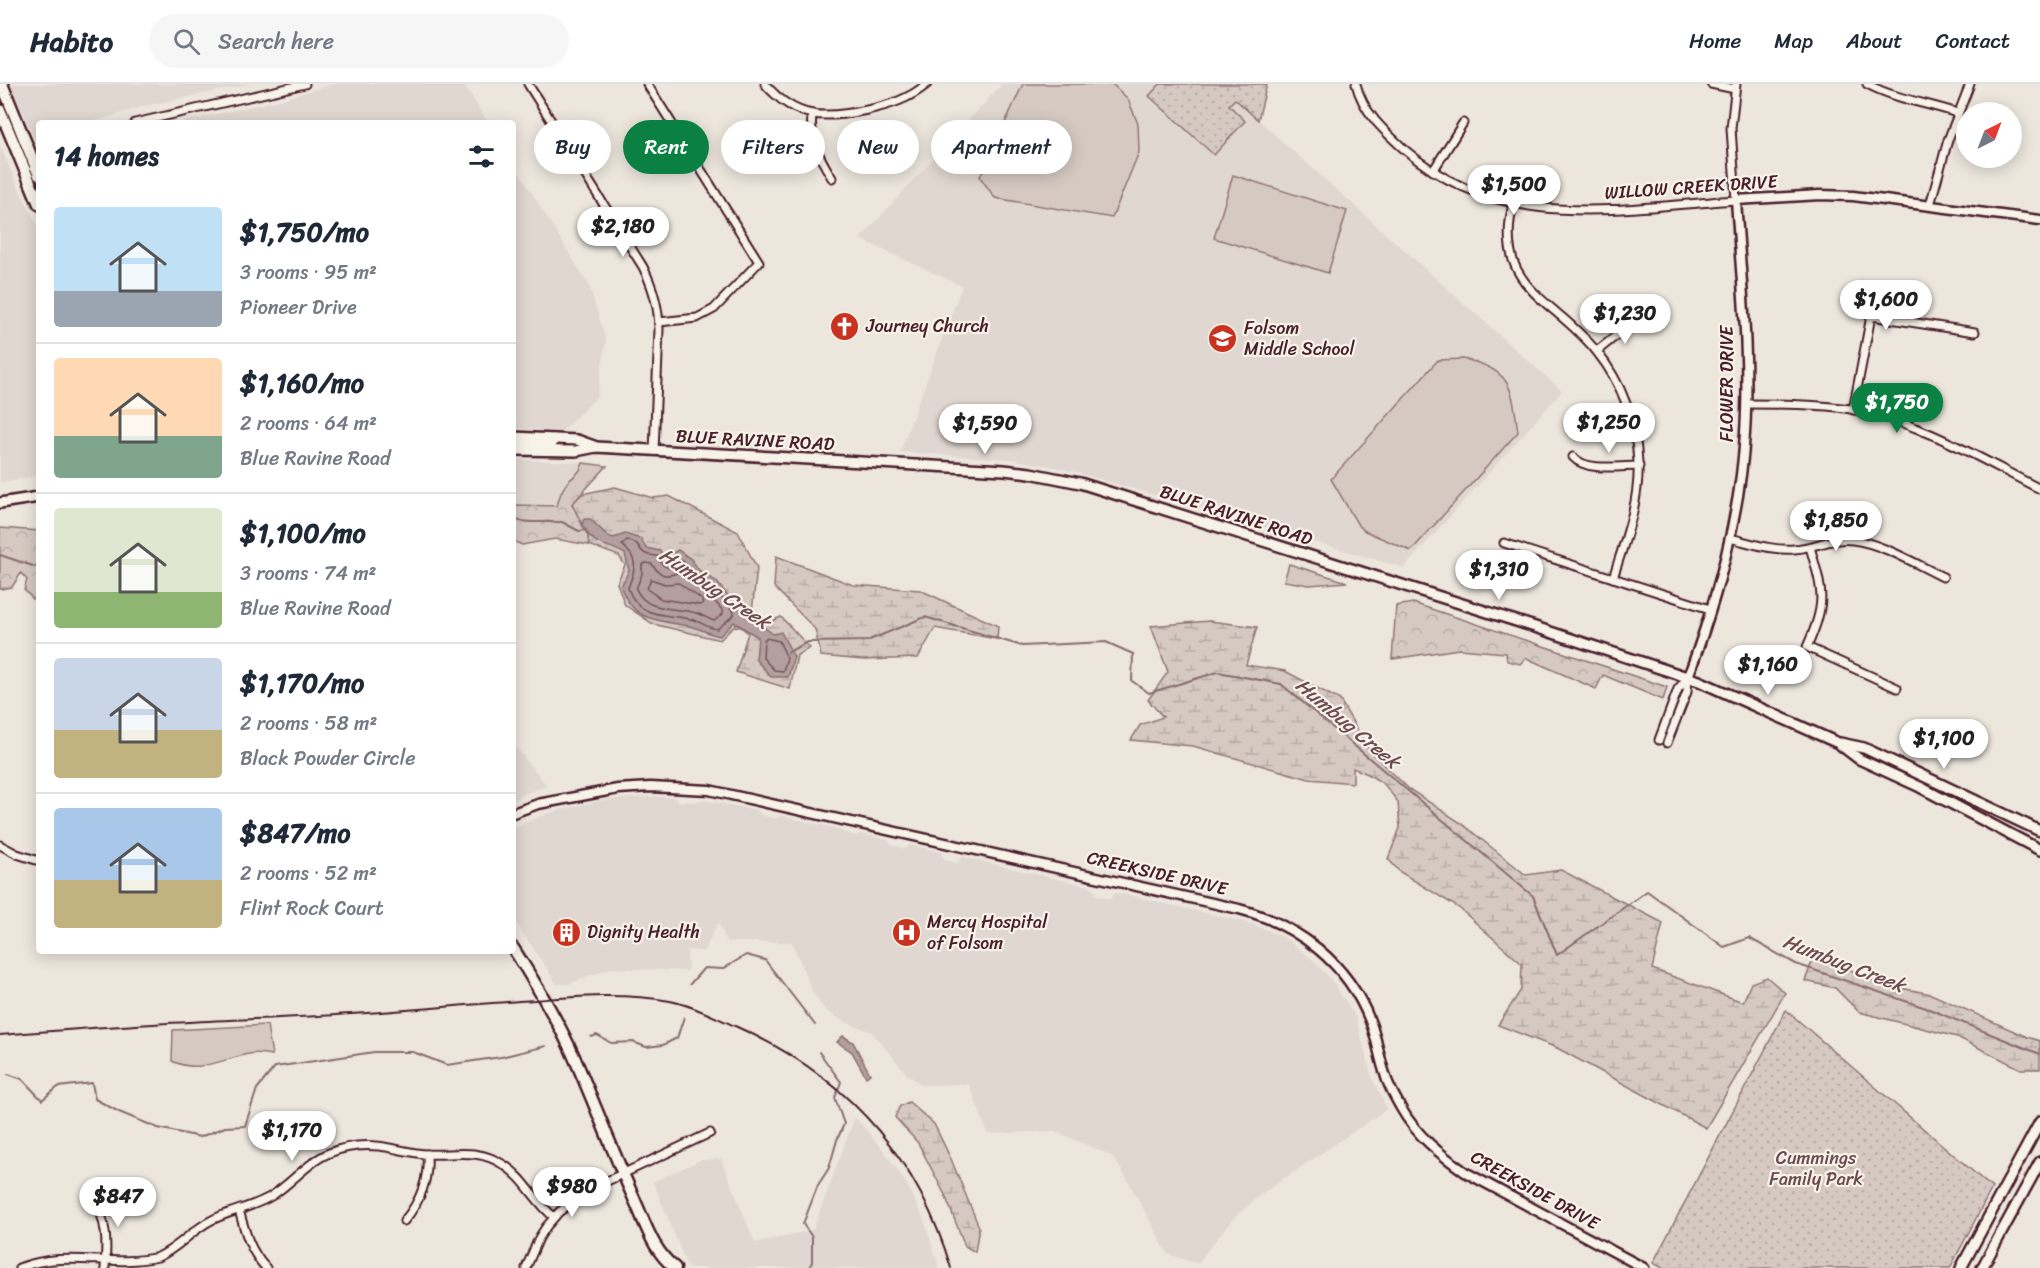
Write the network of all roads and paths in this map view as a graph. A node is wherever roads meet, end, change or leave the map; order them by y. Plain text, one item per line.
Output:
1 (2, 84) edge
2 (305, 84) edge
3 (528, 84) edge
4 (647, 84) edge
5 (765, 84) edge
6 (927, 84) edge
7 (1356, 84) edge
8 (1711, 84) edge
9 (1867, 84) edge
10 (1970, 84) edge
11 (1735, 87) edge
12 (1962, 102) edge
13 (0, 110) edge
14 (1956, 113) edge
15 (812, 114) junction
16 (1956, 116) edge
17 (148, 120) edge
18 (1463, 123) dead end
19 (34, 167) edge
20 (1433, 171) junction
21 (832, 178) dead end
22 (1736, 200) junction
23 (1513, 204) junction
24 (1930, 205) junction
25 (2040, 220) edge
26 (1637, 319) dead end
27 (659, 322) junction
28 (1975, 332) dead end
29 (1597, 351) junction
30 (1747, 404) junction
31 (1853, 410) junction
32 (516, 437) edge
33 (554, 439) junction
34 (516, 444) edge
35 (596, 447) junction
36 (516, 450) edge
37 (654, 451) junction
38 (1573, 457) dead end
39 (1639, 466) junction
40 (2040, 489) edge
41 (36, 497) edge
42 (0, 503) edge
43 (1730, 538) junction
44 (1504, 543) dead end
45 (1810, 546) junction
46 (1943, 577) dead end
47 (1613, 578) junction
48 (1710, 609) junction
49 (1688, 677) junction
50 (1897, 688) dead end
51 (1659, 740) dead end
52 (1667, 743) dead end
53 (1838, 743) junction
54 (516, 812) edge
55 (2040, 831) edge
56 (0, 845) edge
57 (2040, 850) edge
58 (36, 860) edge
59 (516, 953) edge
60 (2040, 1122) edge
61 (710, 1133) dead end
62 (427, 1154) junction
63 (2040, 1162) edge
64 (622, 1173) junction
65 (94, 1198) dead end
66 (239, 1210) junction
67 (554, 1217) junction
68 (404, 1221) dead end
69 (663, 1263) edge
70 (105, 1267) edge
71 (19, 1268) edge
72 (266, 1268) edge
73 (526, 1268) edge
74 (675, 1268) edge
75 (1644, 1268) edge
76 (1960, 1268) edge
77 (1983, 1268) edge

1 - 19 main road
2 - 17 street
3 - 27 street
4 - 27 street
5 - 15 street
6 - 15 street
7 - 20 street, WILLOW CREEK DRIVE
8 - 11 street
9 - 14 street
10 - 12 street
11 - 22 street, FLOWER DRIVE
13 - 19 main road
15 - 21 street
16 - 24 street
18 - 20 street
20 - 23 street, WILLOW CREEK DRIVE
22 - 23 street, WILLOW CREEK DRIVE
22 - 24 street, WILLOW CREEK DRIVE
22 - 30 street, FLOWER DRIVE
23 - 29 street
24 - 25 street, WILLOW CREEK DRIVE
26 - 29 street
27 - 37 street
28 - 31 street
29 - 39 street
30 - 31 street
30 - 43 street, FLOWER DRIVE
31 - 40 street
32 - 33 main road, BLUE RAVINE ROAD
33 - 34 main road
33 - 35 main road, BLUE RAVINE ROAD
35 - 36 main road, BLUE RAVINE ROAD
35 - 37 main road, BLUE RAVINE ROAD
37 - 49 main road, BLUE RAVINE ROAD
38 - 39 street
39 - 47 street
41 - 42 main road
43 - 45 street
43 - 48 street, FLOWER DRIVE
44 - 47 street
45 - 46 street
45 - 50 street
47 - 48 street
48 - 49 street, FLOWER DRIVE
49 - 51 street, FLOWER DRIVE
49 - 52 street, FLOWER DRIVE
49 - 53 main road, BLUE RAVINE ROAD
53 - 55 main road, BLUE RAVINE ROAD
53 - 57 main road, BLUE RAVINE ROAD
54 - 75 street, CREEKSIDE DRIVE
56 - 58 street
59 - 64 main road
60 - 76 main road
61 - 64 street
62 - 66 street
62 - 67 street
62 - 68 street
63 - 77 main road
64 - 67 street
64 - 69 main road
65 - 70 street
66 - 70 street
66 - 72 street
67 - 73 street
69 - 74 main road
70 - 71 street

